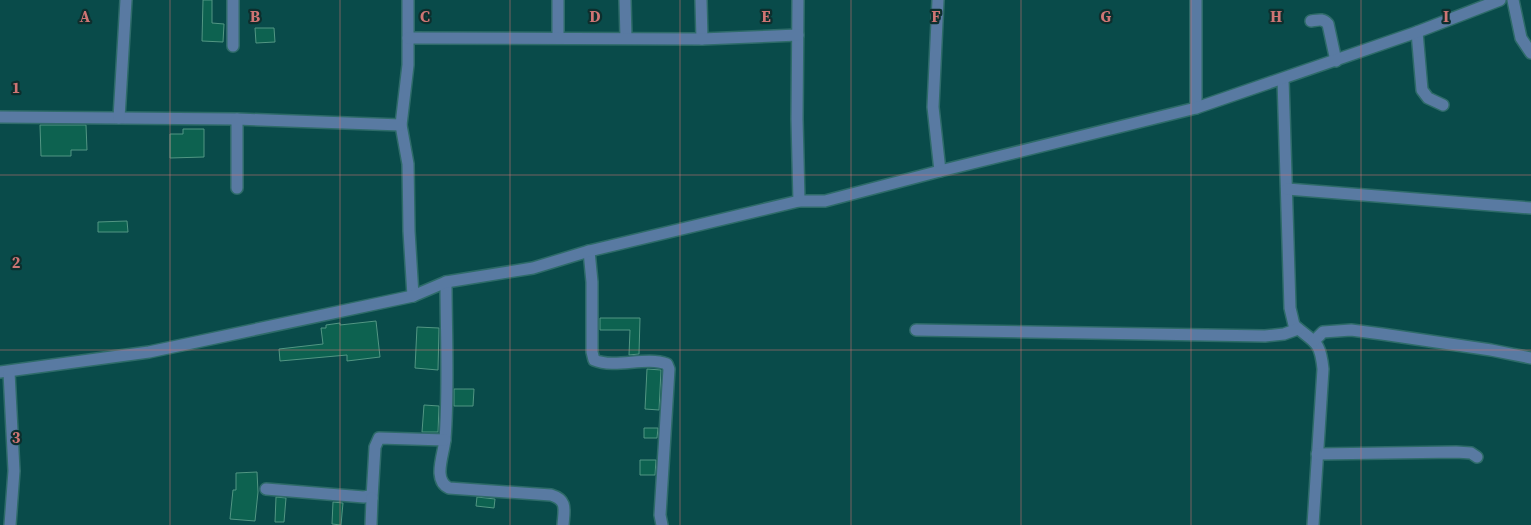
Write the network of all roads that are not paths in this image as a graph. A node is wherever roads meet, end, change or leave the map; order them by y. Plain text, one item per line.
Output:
1 (126, 0) edge
2 (233, 0) edge
3 (408, 0) edge
4 (558, 0) edge
5 (625, 0) edge
6 (701, 0) edge
7 (798, 0) edge
8 (938, 0) edge
9 (1196, 0) edge
10 (1500, 0) edge
11 (1513, 0) edge
12 (1311, 21) dead end
13 (1417, 32) junction
14 (798, 35) junction
15 (408, 38) junction
16 (558, 38) junction
17 (626, 38) junction
18 (702, 39) junction
19 (233, 46) dead end
20 (1531, 53) edge
21 (1336, 60) junction
22 (1283, 79) junction
23 (1443, 105) dead end
24 (1196, 108) junction
25 (0, 117) edge
26 (119, 118) junction
27 (238, 120) junction
28 (401, 125) junction
29 (940, 171) junction
30 (237, 188) dead end
31 (1287, 189) junction
32 (799, 201) junction
33 (1531, 208) edge
34 (589, 251) junction
35 (446, 282) junction
36 (413, 296) junction
37 (1298, 329) junction
38 (916, 330) dead end
39 (1314, 341) junction
40 (1531, 358) edge
41 (5, 372) edge
42 (445, 440) junction
43 (1317, 454) junction
44 (1477, 457) dead end
45 (266, 489) dead end
46 (372, 498) junction
47 (10, 525) edge
48 (371, 525) edge
49 (563, 525) edge
50 (662, 525) edge
51 (1313, 525) edge

1 - 26 street
2 - 19 street
3 - 15 street
4 - 16 street
5 - 17 street
6 - 18 street
7 - 14 street
8 - 29 street
9 - 24 street
10 - 13 street
11 - 20 street
12 - 21 street
13 - 21 street
13 - 23 street
14 - 18 street
14 - 32 street
15 - 16 street
15 - 28 street
16 - 17 street
17 - 18 street
21 - 22 street
22 - 24 street
22 - 31 street
24 - 29 street
25 - 26 street
26 - 27 street
27 - 28 street
27 - 30 street
28 - 36 street
29 - 32 street
31 - 33 street
31 - 37 street
32 - 34 street
34 - 35 street
34 - 50 street
35 - 36 street
35 - 42 street
36 - 41 street
37 - 38 street
37 - 39 street
39 - 40 street
39 - 43 street
41 - 47 street
42 - 46 street
42 - 49 street
43 - 44 street
43 - 51 street
45 - 46 street
46 - 48 street

